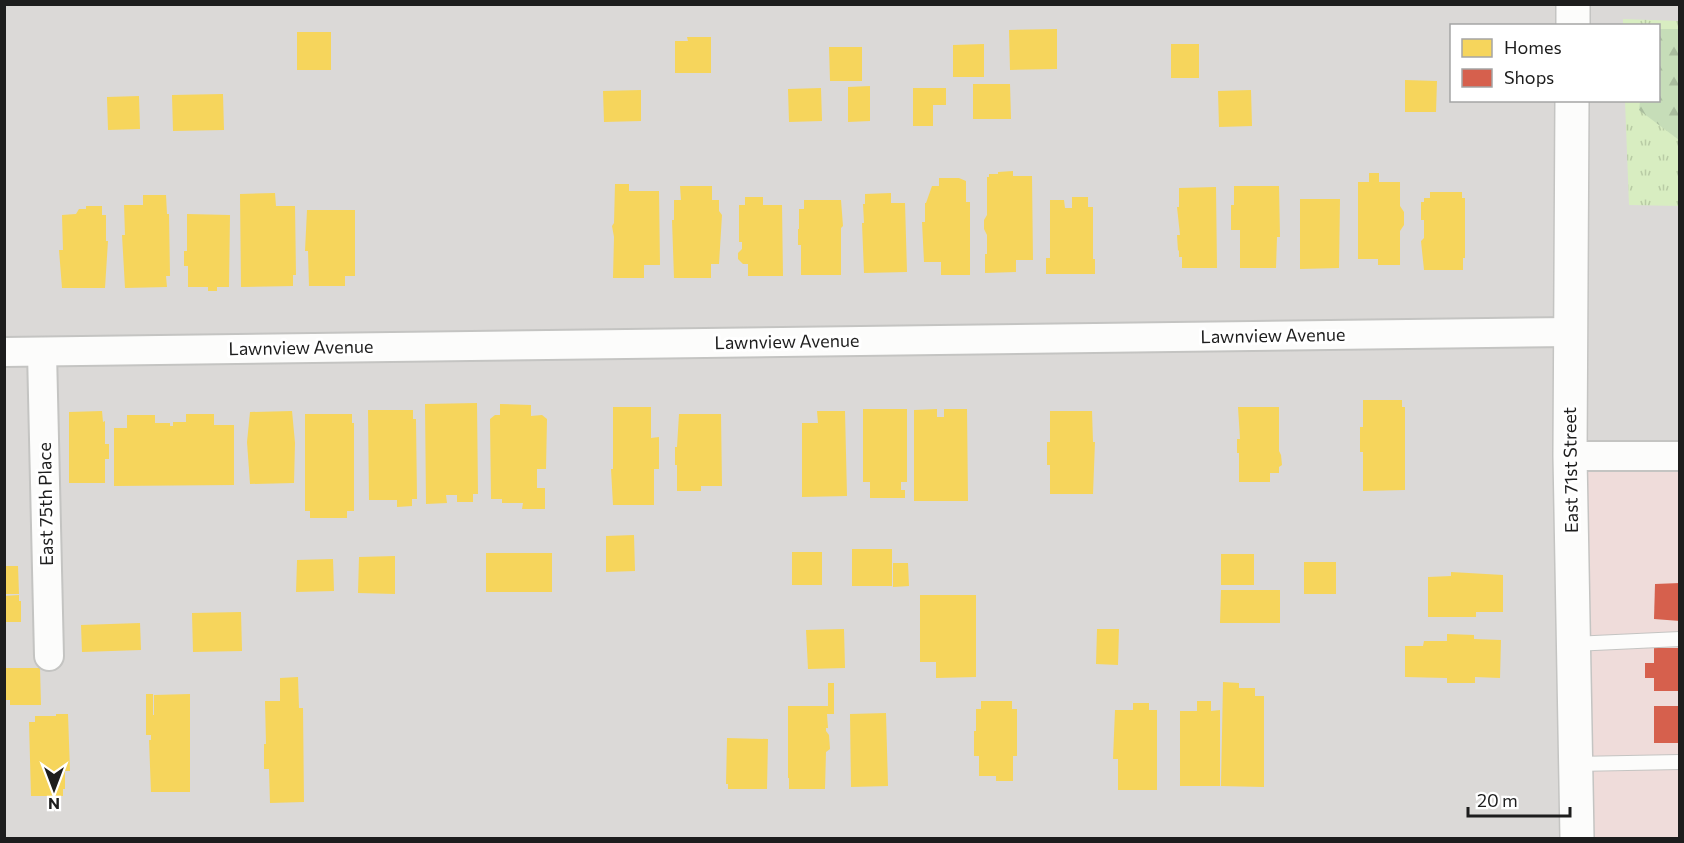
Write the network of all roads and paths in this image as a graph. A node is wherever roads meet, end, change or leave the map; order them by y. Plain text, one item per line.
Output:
1 (1573, 4) edge
2 (1573, 24) edge
3 (1572, 102) edge
4 (1570, 332) junction
5 (4, 352) edge
6 (42, 352) junction
7 (1570, 456) junction
8 (1680, 456) edge
9 (1680, 639) edge
10 (1573, 644) junction
11 (49, 656) dead end
12 (1680, 762) edge
13 (1575, 764) junction
14 (1576, 838) edge

1 - 2 street
3 - 4 street, East 71st Street
4 - 6 street, Lawnview Avenue
4 - 7 street, East 71st Street
5 - 6 street, Lawnview Avenue
6 - 11 street, East 75th Place
7 - 8 street
7 - 10 street, East 71st Street
9 - 10 lane
10 - 13 street, East 71st Street
12 - 13 lane
13 - 14 street, East 71st Street

